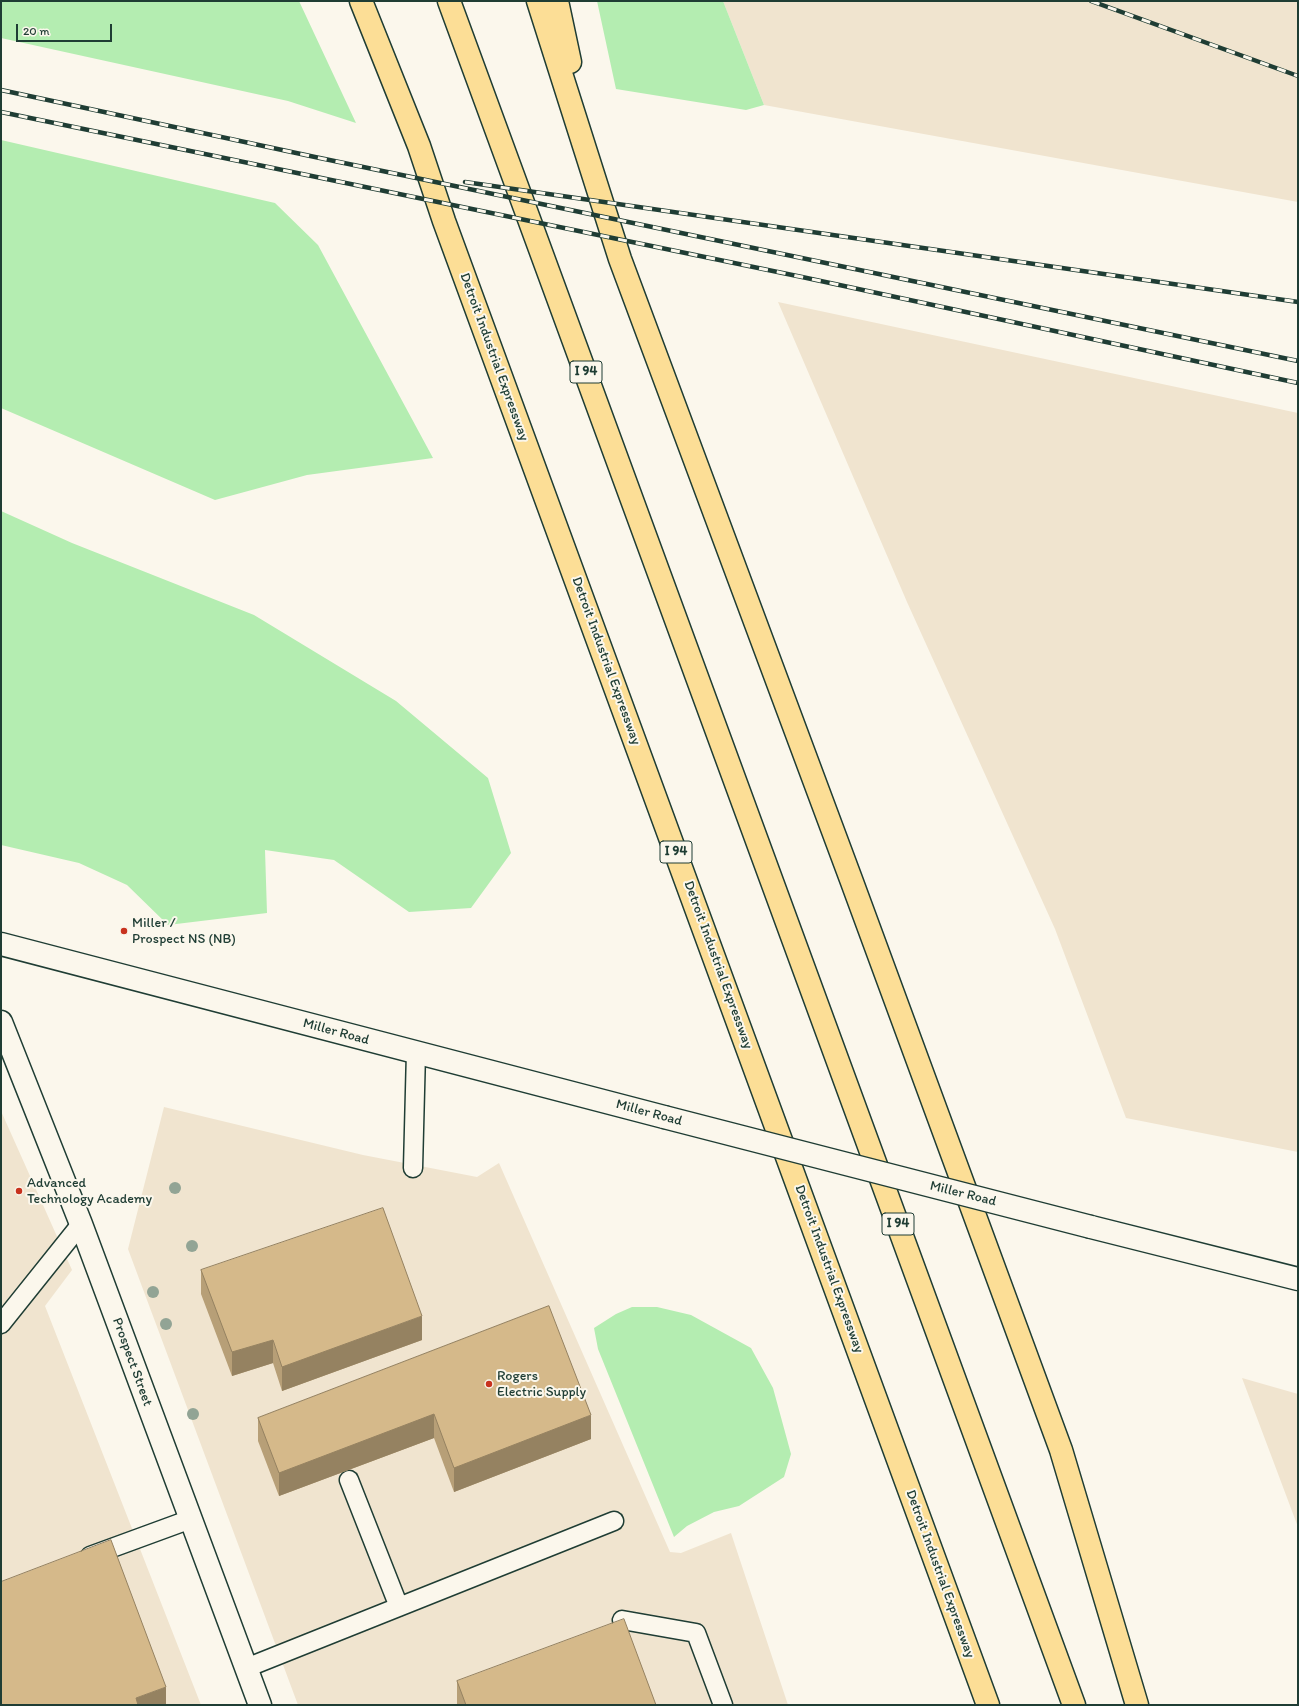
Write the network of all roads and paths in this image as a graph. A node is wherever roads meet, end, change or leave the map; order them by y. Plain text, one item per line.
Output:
1 (361, 1) edge
2 (449, 1) edge
3 (538, 1) edge
4 (557, 1) edge
5 (595, 184) junction
6 (1, 944) edge
7 (1, 1022) edge
8 (416, 1052) junction
9 (413, 1168) dead end
10 (81, 1224) junction
11 (1298, 1279) edge
12 (1, 1324) edge
13 (349, 1480) dead end
14 (190, 1519) junction
15 (614, 1521) dead end
16 (71, 1562) edge
17 (399, 1607) junction
18 (622, 1620) edge
19 (246, 1668) junction
20 (260, 1705) edge
21 (723, 1705) edge
22 (988, 1705) edge
23 (1074, 1705) edge
24 (1137, 1705) edge

1 - 22 highway, Detroit Industrial Expressway / I 94
2 - 23 highway, I 94
3 - 5 highway
4 - 5 highway
5 - 24 highway
6 - 8 main road, Miller Road
7 - 10 main road, Prospect Street
8 - 9 lane
8 - 11 main road, Miller Road, bridge
10 - 12 lane
10 - 14 main road, Prospect Street
13 - 17 lane
14 - 16 lane
14 - 19 main road, Prospect Street
15 - 17 lane
17 - 19 lane
18 - 21 lane
19 - 20 main road, Prospect Street

